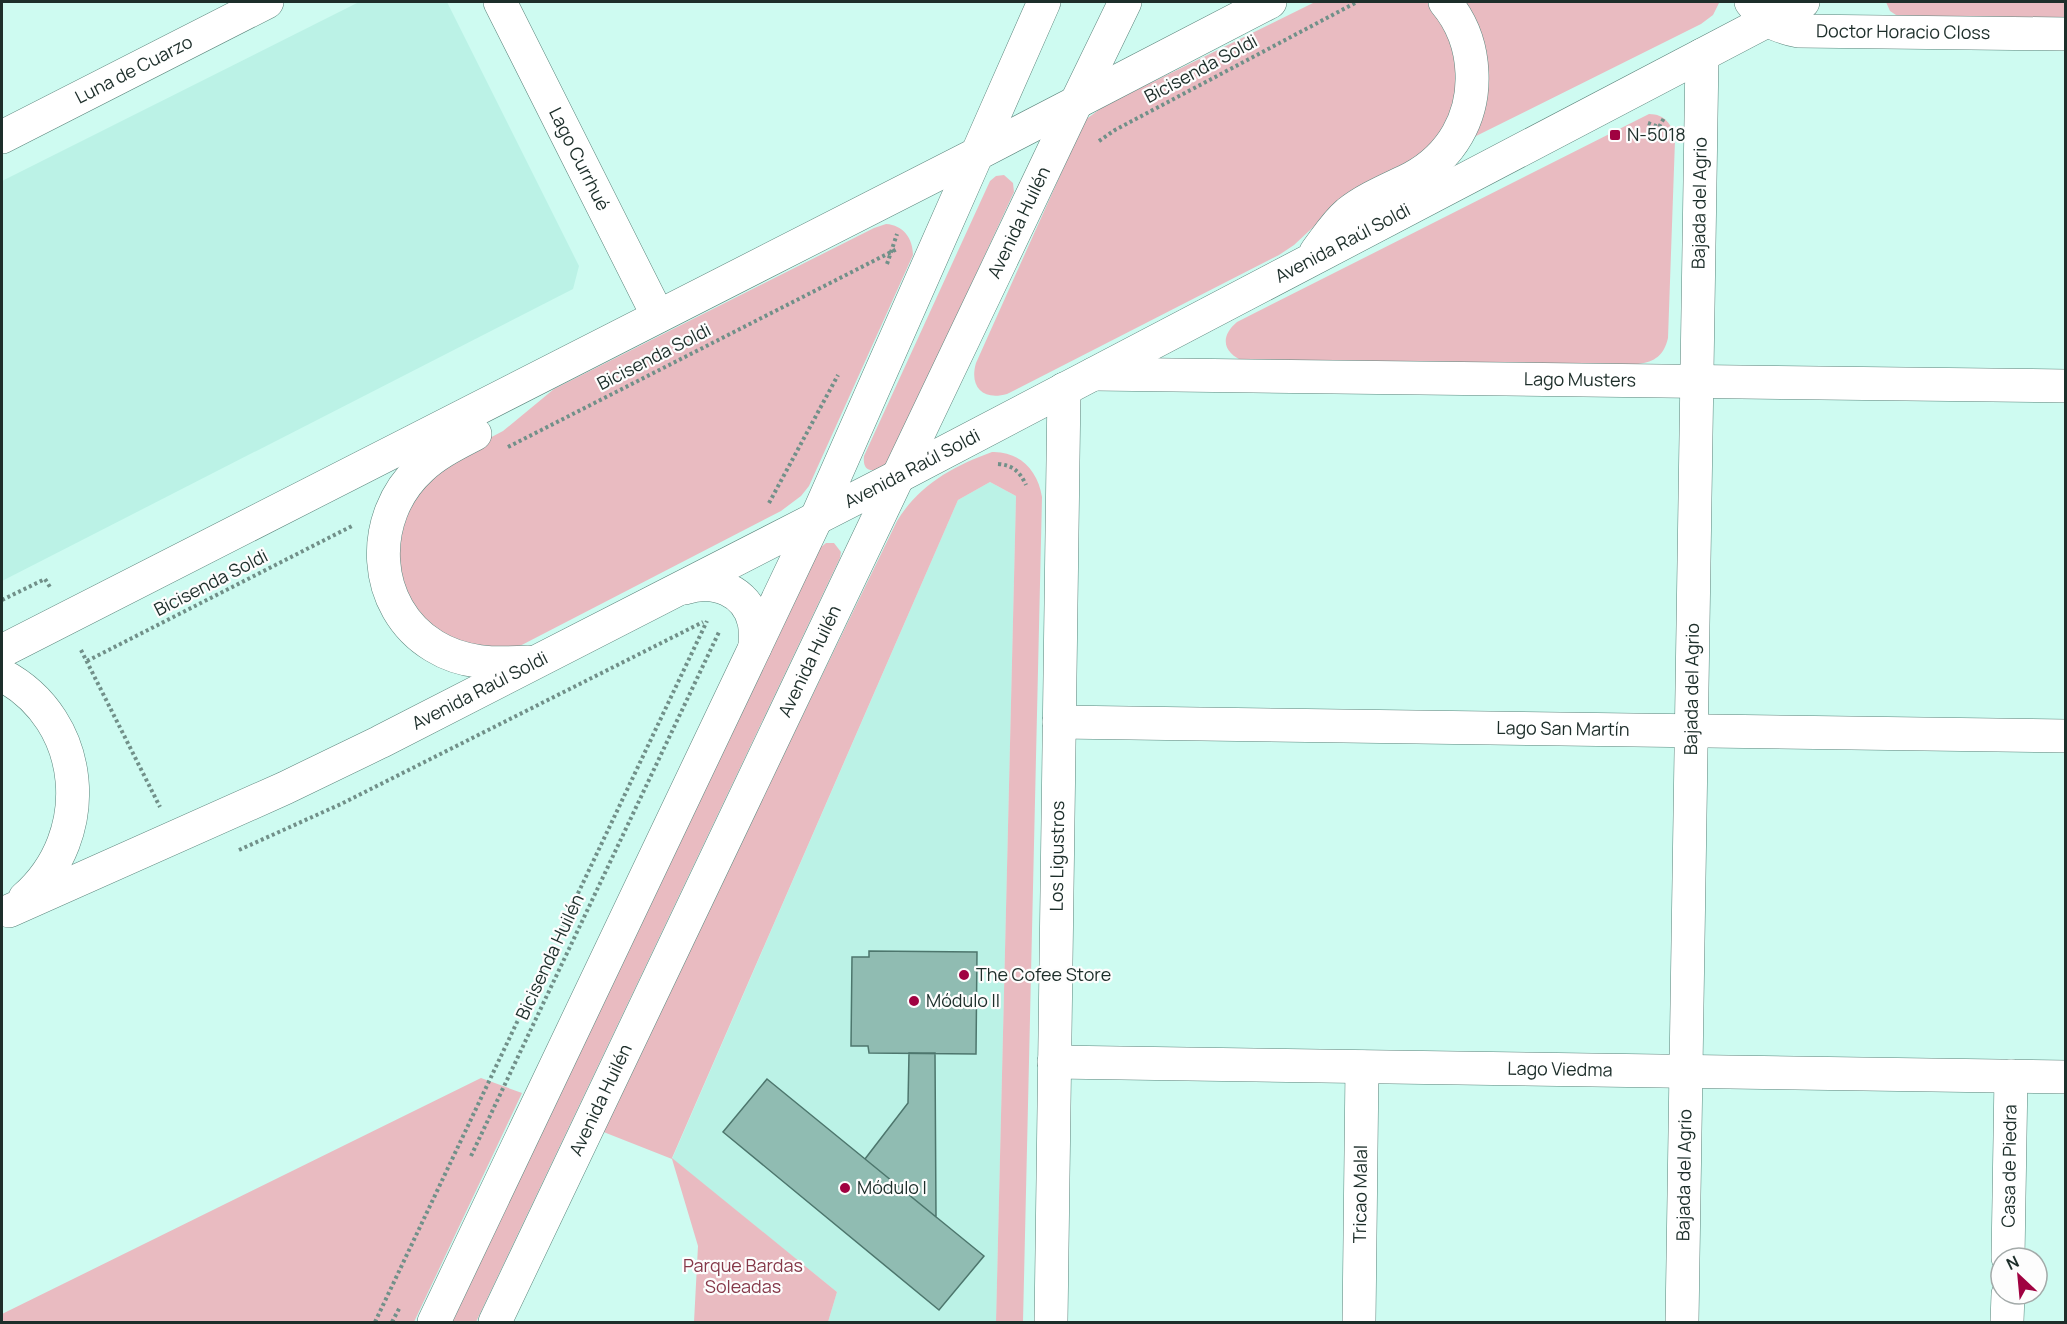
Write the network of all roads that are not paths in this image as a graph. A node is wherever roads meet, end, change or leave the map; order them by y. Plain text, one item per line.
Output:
1 (267, 2) edge
2 (500, 2) edge
3 (1044, 2) edge
4 (1125, 2) edge
5 (1270, 2) edge
6 (1445, 2) edge
7 (1803, 2) edge
8 (1759, 11) edge
9 (2066, 34) edge
10 (1702, 55) junction
11 (1077, 101) junction
12 (2, 137) edge
13 (977, 154) junction
14 (1309, 260) junction
15 (658, 316) junction
16 (555, 369) junction
17 (1094, 374) junction
18 (1697, 381) junction
19 (2066, 386) edge
20 (1064, 389) junction
21 (899, 476) junction
22 (816, 519) junction
23 (669, 594) junction
24 (755, 647) junction
25 (2, 651) edge
26 (537, 661) junction
27 (2, 675) edge
28 (1059, 722) junction
29 (1692, 731) junction
30 (2066, 736) edge
31 (5, 913) edge
32 (1054, 1062) junction
33 (1362, 1067) junction
34 (1686, 1072) junction
35 (2011, 1076) junction
36 (2066, 1077) edge
37 (2008, 1246) edge
38 (2008, 1306) edge
39 (434, 1323) edge
40 (495, 1323) edge
41 (1051, 1323) edge
42 (1359, 1323) edge
43 (1682, 1323) edge
44 (2007, 1323) edge

1 - 12 main road, Luna de Cuarzo
2 - 15 main road, Lago Currhué
3 - 13 main road
4 - 11 main road, Avenida Huilén
5 - 11 main road
6 - 14 main road
7 - 8 main road, Avenida Raúl Soldi
8 - 9 main road, Doctor Horacio Closs
8 - 10 main road, Avenida Raúl Soldi
10 - 14 main road, Avenida Raúl Soldi
10 - 18 main road, Bajada del Agrio
11 - 13 main road
11 - 21 main road, Avenida Huilén
13 - 15 main road
13 - 22 main road
14 - 17 main road, Avenida Raúl Soldi
15 - 16 main road
16 - 25 main road
16 - 26 main road
17 - 18 main road, Lago Musters
17 - 20 main road, Avenida Raúl Soldi
18 - 19 main road, Lago Musters
18 - 29 main road, Bajada del Agrio
20 - 21 main road, Avenida Raúl Soldi
20 - 28 main road, Los Ligustros
21 - 22 main road, Avenida Raúl Soldi
21 - 40 main road, Avenida Huilén
22 - 23 main road, Avenida Raúl Soldi
22 - 24 main road
23 - 24 main road
23 - 26 main road, Avenida Raúl Soldi
24 - 39 main road
26 - 31 main road, Avenida Raúl Soldi
27 - 31 main road
28 - 29 main road, Lago San Martín
28 - 32 main road, Los Ligustros
29 - 30 main road, Lago San Martín
29 - 34 main road, Bajada del Agrio
32 - 33 main road, Lago Viedma
32 - 41 main road, Los Ligustros
33 - 34 main road, Lago Viedma
33 - 42 main road, Tricao Malal
34 - 35 main road, Lago Viedma
34 - 43 main road, Bajada del Agrio
35 - 36 main road, Lago Viedma
35 - 37 main road, Casa de Piedra
38 - 44 main road

